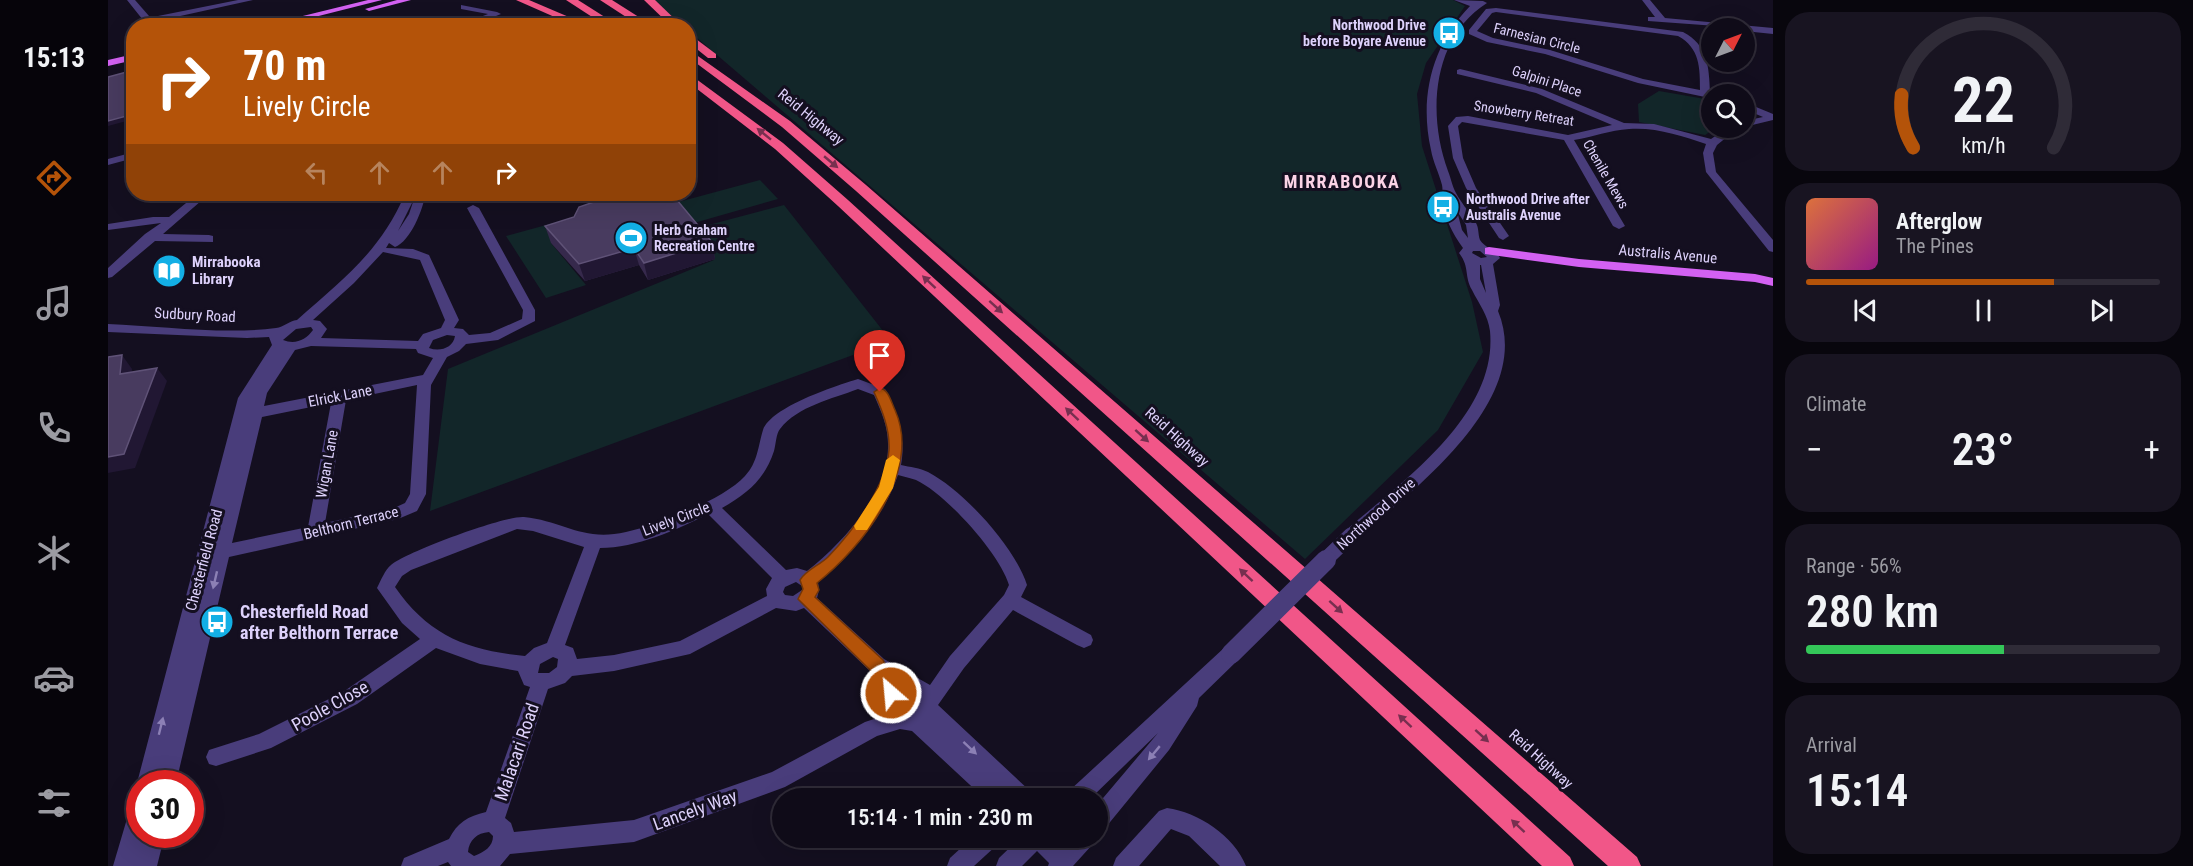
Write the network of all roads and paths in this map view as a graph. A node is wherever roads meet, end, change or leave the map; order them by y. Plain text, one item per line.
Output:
1 (131, 0) edge
2 (249, 0) edge
3 (378, 0) edge
4 (407, 0) edge
5 (521, 0) edge
6 (571, 0) edge
7 (605, 0) edge
8 (649, 0) edge
9 (1473, 3) edge
10 (390, 4) junction
11 (1648, 4) edge
12 (464, 7) dead end
13 (336, 10) junction
14 (1629, 17) dead end
15 (146, 18) edge
16 (163, 18) edge
17 (301, 18) edge
18 (330, 18) edge
19 (485, 18) edge
20 (565, 18) edge
21 (601, 18) edge
22 (635, 18) edge
23 (668, 18) edge
24 (1641, 18) dead end
25 (1653, 20) junction
26 (1663, 21) junction
27 (1773, 31) edge
28 (696, 43) edge
29 (1592, 56) dead end
30 (696, 58) edge
31 (126, 59) edge
32 (108, 63) edge
33 (126, 65) edge
34 (1589, 65) junction
35 (108, 69) edge
36 (1460, 72) dead end
37 (696, 82) edge
38 (1707, 84) edge
39 (696, 88) edge
40 (1701, 94) edge
41 (735, 110) junction
42 (1755, 110) edge
43 (1772, 117) edge
44 (1755, 121) edge
45 (786, 124) junction
46 (1621, 126) junction
47 (1568, 138) junction
48 (1718, 138) edge
49 (1712, 142) junction
50 (126, 159) edge
51 (108, 164) edge
52 (188, 201) edge
53 (194, 201) edge
54 (408, 201) edge
55 (419, 201) edge
56 (473, 208) dead end
57 (168, 220) junction
58 (1619, 226) dead end
59 (108, 227) edge
60 (1503, 236) dead end
61 (147, 237) junction
62 (209, 239) dead end
63 (1773, 248) edge
64 (388, 251) junction
65 (1481, 254) junction
66 (108, 266) edge
67 (108, 274) edge
68 (1773, 277) edge
69 (1755, 278) junction
70 (1773, 282) edge
71 (340, 294) junction
72 (108, 327) edge
73 (311, 330) junction
74 (446, 331) junction
75 (462, 340) junction
76 (425, 341) junction
77 (283, 342) junction
78 (442, 353) junction
79 (426, 379) junction
80 (339, 396) junction
81 (255, 413) junction
82 (891, 468) junction
83 (235, 469) junction
84 (711, 507) junction
85 (315, 532) junction
86 (594, 543) junction
87 (213, 554) junction
88 (783, 578) junction
89 (807, 590) junction
90 (777, 599) junction
91 (1011, 600) junction
92 (435, 639) junction
93 (1084, 640) dead end
94 (554, 649) junction
95 (529, 664) junction
96 (566, 669) junction
97 (541, 683) junction
98 (1198, 687) junction
99 (910, 703) junction
100 (216, 757) dead end
101 (160, 770) edge
102 (990, 788) edge
103 (1011, 788) edge
104 (1086, 788) edge
105 (1108, 808) edge
106 (493, 822) junction
107 (503, 844) junction
108 (129, 848) edge
109 (150, 848) edge
110 (977, 848) edge
111 (1026, 848) edge
112 (463, 857) edge
113 (124, 866) edge
114 (146, 866) edge
115 (412, 866) edge
116 (477, 866) edge
117 (958, 866) edge
118 (1007, 866) edge
119 (1125, 866) edge
120 (1235, 866) edge
121 (1561, 866) edge
122 (1628, 866) edge

1 - 15 street
2 - 16 street
3 - 13 main road
4 - 10 main road
5 - 20 highway
6 - 21 highway
7 - 22 highway
8 - 23 highway
9 - 14 street
9 - 65 street, Northwood Drive
10 - 13 main road
10 - 18 main road
11 - 25 street
11 - 26 street
12 - 19 street
13 - 17 main road
24 - 25 street
25 - 26 street
26 - 27 street
28 - 45 highway
29 - 34 street
30 - 45 highway, Reid Highway
31 - 32 main road
33 - 35 main road
34 - 38 street, Farnesian Circle
34 - 40 street, Farnesian Circle
36 - 46 street, Galpini Place
37 - 41 highway
39 - 41 highway
121 -> 41 highway
42 - 43 street
43 - 44 street
45 -> 122 highway, Reid Highway
46 - 47 street, Snowberry Retreat
46 - 49 street, Snowberry Retreat
47 - 58 street, Chenile Mews
47 - 60 street, Snowberry Retreat
48 - 49 street
49 - 63 street
50 - 51 street
52 - 57 street
53 - 57 street
54 - 71 street
55 - 64 street
56 - 75 street
57 - 59 street
57 - 61 street
61 - 62 street
61 - 66 street
61 - 67 street
64 - 71 street
64 - 74 street
65 - 69 main road, Australis Avenue
65 - 98 street, Northwood Drive, bridge
68 - 69 main road, Australis Avenue
69 - 70 main road, Australis Avenue
71 - 73 street
72 - 77 street, Sudbury Road
73 - 76 street
73 - 77 street
73 - 77 street
74 - 75 street
74 - 76 street
75 - 78 street
76 - 78 street
77 - 81 street, Chesterfield Road
77 - 83 street, Chesterfield Road
78 - 79 street, Belthorn Terrace
79 - 80 street, Elrick Lane
79 - 85 street, Belthorn Terrace
80 - 81 street, Elrick Lane
80 - 85 street, Wigan Lane
81 - 83 street, Chesterfield Road
82 - 84 street, Lively Circle
82 - 89 street, Lively Circle
82 - 91 street
83 - 87 street, Chesterfield Road
84 - 86 street, Lively Circle
84 - 88 street
85 - 87 street, Belthorn Terrace
86 - 92 street, Lively Circle
86 - 94 street
87 - 101 street, Chesterfield Road
88 - 89 street
88 - 90 street
89 - 90 street
89 - 99 street
90 - 96 street
91 - 93 street
91 - 99 street
92 - 95 street, Lively Circle
92 - 100 street, Poole Close
94 - 95 street
94 - 96 street
95 - 97 street
96 - 97 street
97 - 106 street, Malacari Road
98 - 104 street, Northwood Drive
98 -> 105 street, Northwood Drive
99 - 102 street
99 -> 103 street
99 - 107 street, Lancely Way
106 - 107 street
106 - 112 street
107 - 116 street
108 - 113 street
109 - 114 street
110 - 117 street
111 - 118 street
112 - 115 street
119 - 120 street

